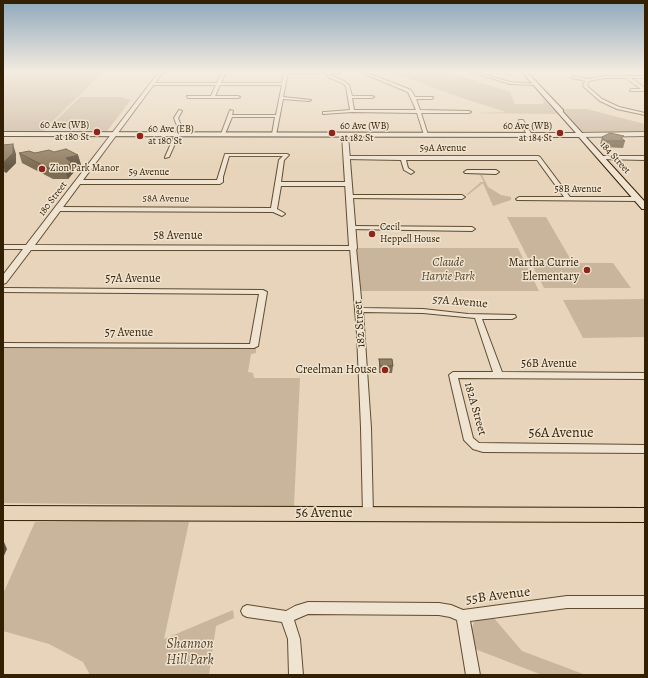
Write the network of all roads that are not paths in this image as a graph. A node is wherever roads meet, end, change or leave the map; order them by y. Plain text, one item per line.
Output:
1 (137, 104) edge
2 (280, 104) edge
3 (351, 104) edge
4 (416, 104) edge
5 (553, 104) edge
6 (608, 104) edge
7 (644, 107) dead end
8 (180, 111) dead end
9 (352, 111) junction
10 (420, 112) junction
11 (469, 112) dead end
12 (638, 112) junction
13 (325, 113) dead end
14 (645, 114) edge
15 (277, 116) junction
16 (520, 121) dead end
17 (3, 134) edge
18 (114, 134) junction
19 (177, 134) junction
20 (223, 134) junction
21 (274, 134) junction
22 (345, 134) junction
23 (530, 134) junction
24 (426, 135) junction
25 (581, 135) junction
26 (645, 135) edge
27 (166, 157) dead end
28 (347, 158) junction
29 (403, 158) junction
30 (473, 158) junction
31 (602, 158) junction
32 (645, 158) edge
33 (411, 172) dead end
34 (467, 172) dead end
35 (480, 172) junction
36 (496, 172) dead end
37 (78, 182) junction
38 (279, 184) junction
39 (348, 184) junction
40 (349, 197) junction
41 (462, 197) dead end
42 (519, 199) dead end
43 (568, 199) junction
44 (638, 199) junction
45 (645, 206) edge
46 (57, 209) junction
47 (274, 210) junction
48 (282, 214) dead end
49 (352, 228) junction
50 (472, 229) dead end
51 (3, 247) edge
52 (28, 247) junction
53 (353, 248) junction
54 (3, 280) edge
55 (3, 290) edge
56 (359, 310) junction
57 (478, 317) junction
58 (512, 317) dead end
59 (3, 345) edge
60 (254, 346) joint
61 (453, 375) joint
62 (498, 376) junction
63 (645, 376) edge
64 (476, 446) joint
65 (645, 449) edge
66 (3, 514) edge
67 (368, 515) junction
68 (645, 516) edge
69 (645, 602) edge
70 (247, 611) dead end
71 (463, 616) junction
72 (287, 618) junction
73 (296, 675) edge
74 (473, 675) edge

1 - 18 street, 180 Street
2 - 15 street
3 - 9 street
4 - 10 street
5 - 25 main road, 184 Street
6 - 12 street
7 - 12 street
8 - 19 street
9 - 10 street
9 - 13 street
10 - 11 street
10 - 24 street
12 - 14 street
15 - 20 street
15 - 21 street
16 - 23 street
17 - 18 main road
18 - 19 main road
18 - 37 street, 180 Street
19 - 20 main road
19 - 27 street
20 - 21 main road
21 - 22 main road
22 - 24 main road
22 - 28 street, 182 Street
23 - 24 main road
23 - 25 main road
25 - 26 street
25 - 31 main road, 184 Street
28 - 29 street, 59A Avenue
28 - 39 street, 182 Street
29 - 30 street, 59A Avenue
29 - 33 street
30 - 35 street
30 - 43 street, 59A Avenue
31 - 32 street
31 - 44 main road, 184 Street
34 - 35 street
35 - 36 street
37 - 38 street, 59 Avenue
37 - 46 street, 180 Street
38 - 39 street
38 - 47 street
39 - 40 street, 182 Street
40 - 41 street
40 - 49 street, 182 Street
42 - 43 street, 58B Avenue
43 - 44 street, 58B Avenue
44 - 45 main road, 184 Street
46 - 47 street, 58A Avenue
46 - 52 street, 180 Street
47 - 48 street
49 - 50 street
49 - 53 street, 182 Street
51 - 52 street, 58 Avenue
52 - 53 street, 58 Avenue
52 - 54 street, 180 Street
53 - 56 street, 182 Street
55 - 60 street, 57A Avenue
56 - 57 street, 57A Avenue
56 - 67 street, 182 Street
57 - 58 street, 57A Avenue
57 - 62 street
59 - 60 street, 57 Avenue
61 - 62 street, 56B Avenue
61 - 64 street, 182A Street
62 - 63 street, 56B Avenue
64 - 65 street, 56A Avenue
66 - 67 highway, 56 Avenue
67 - 68 highway, 56 Avenue
69 - 71 street, 55B Avenue
70 - 72 street
71 - 72 street, 55B Avenue
71 - 74 street
72 - 73 street

